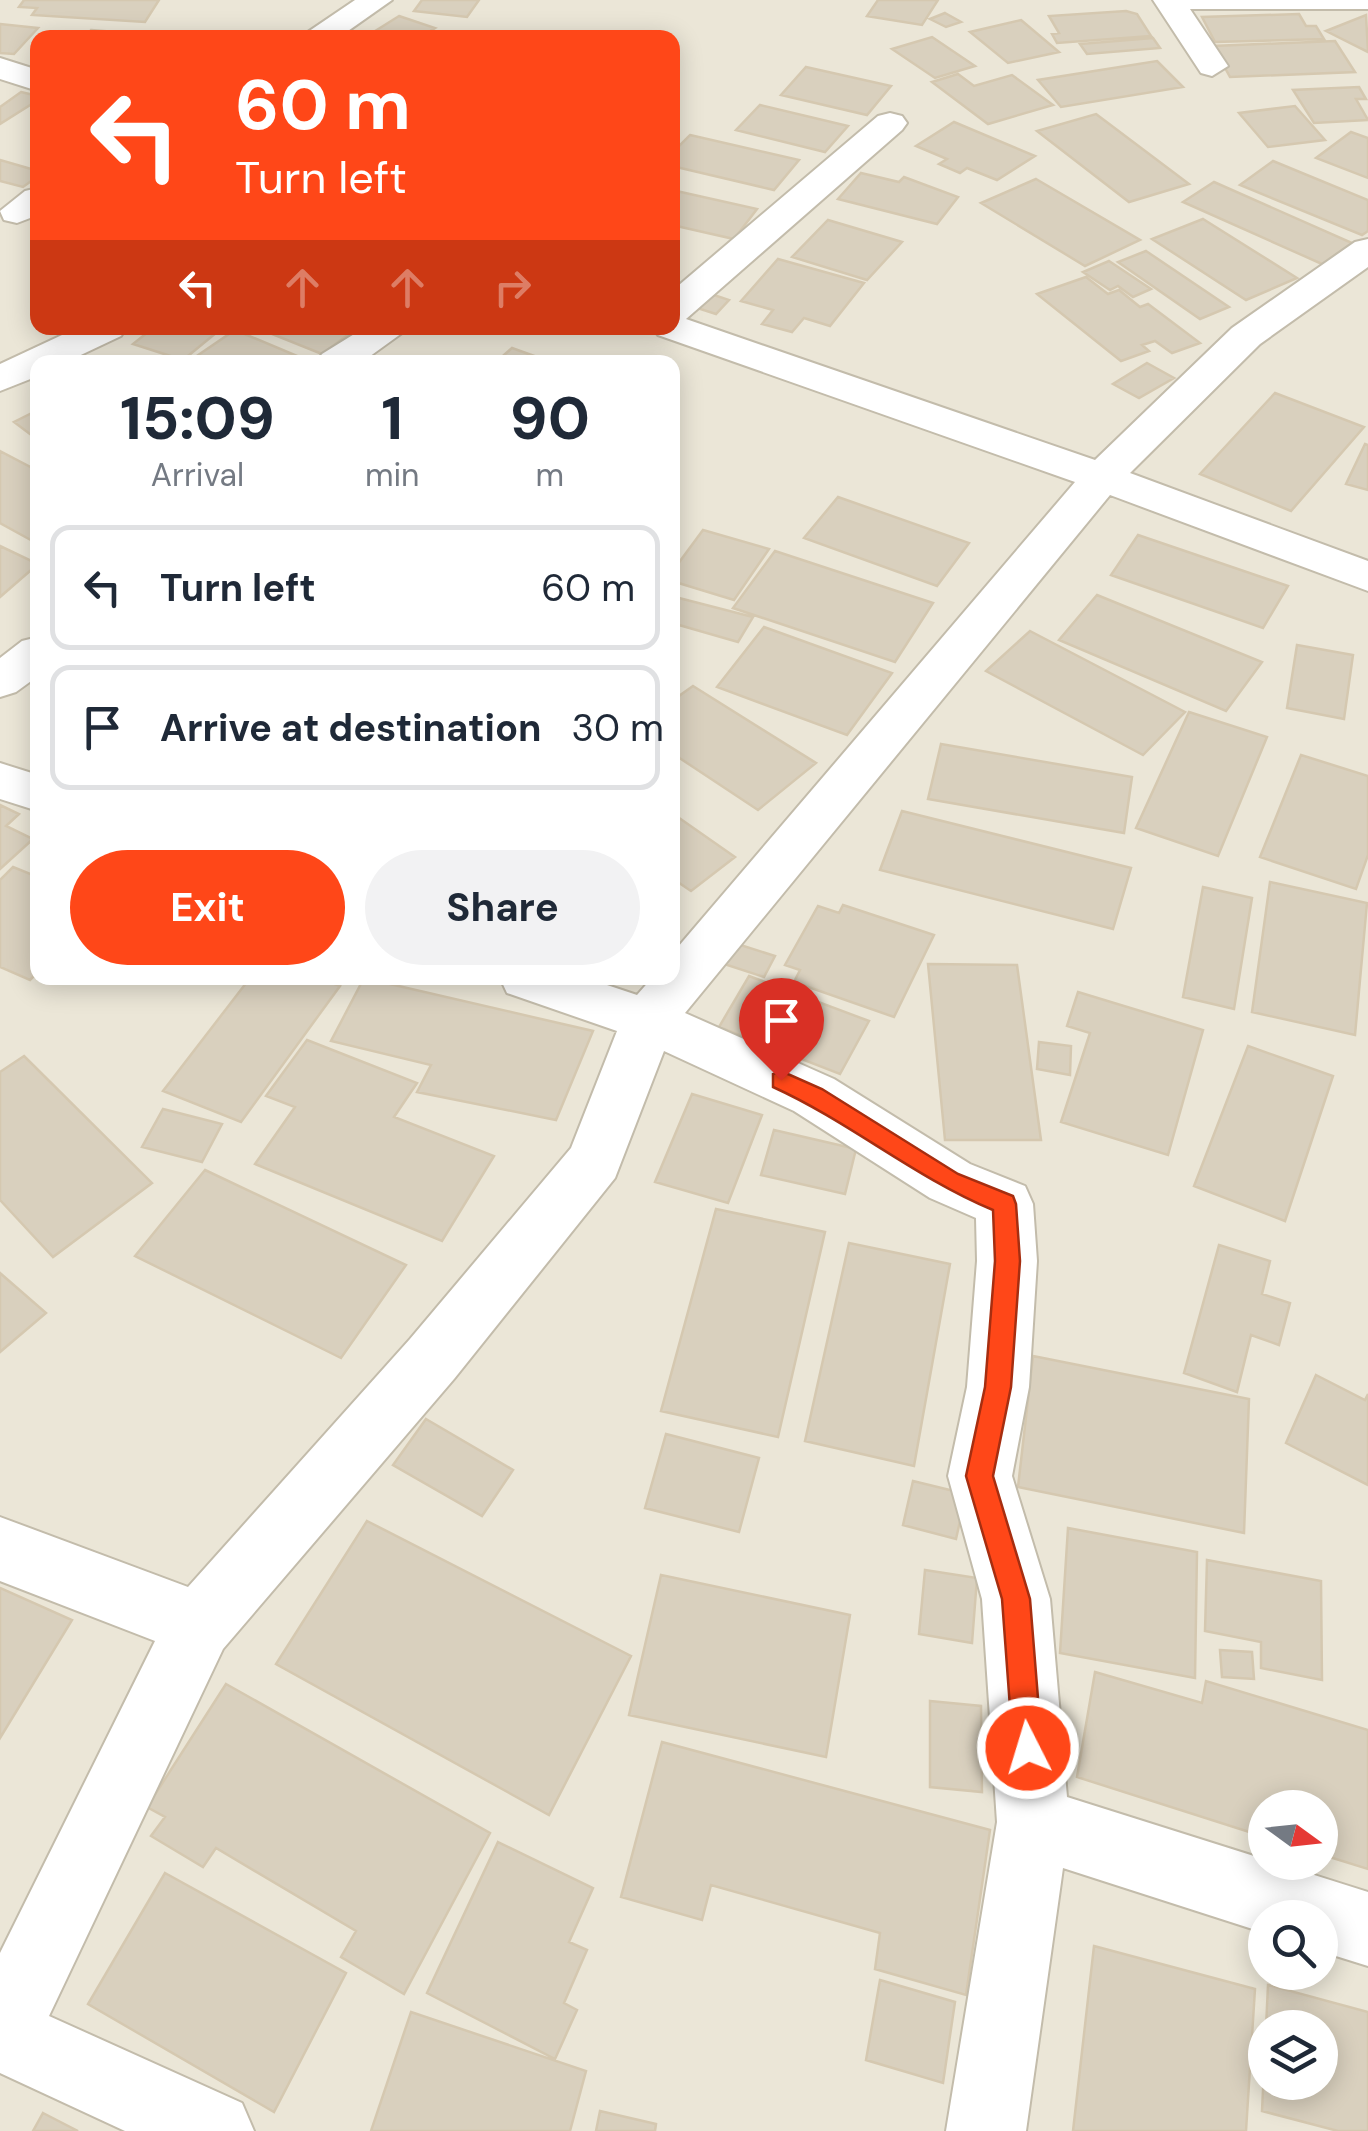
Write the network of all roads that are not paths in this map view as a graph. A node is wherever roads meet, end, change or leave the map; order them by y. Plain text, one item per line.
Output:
1 (377, 0) edge
2 (1168, 0) edge
3 (1368, 0) edge
4 (328, 30) edge
5 (1212, 66) dead end
6 (0, 68) edge
7 (30, 78) edge
8 (890, 123) dead end
9 (1368, 250) edge
10 (680, 304) edge
11 (680, 330) edge
12 (92, 335) edge
13 (379, 335) edge
14 (50, 355) edge
15 (347, 355) edge
16 (30, 365) edge
17 (0, 379) edge
18 (1102, 477) junction
19 (1368, 578) edge
20 (30, 658) edge
21 (0, 680) edge
22 (0, 780) edge
23 (30, 791) edge
24 (680, 982) edge
25 (546, 985) edge
26 (677, 985) edge
27 (648, 1020) junction
28 (0, 1549) edge
29 (199, 1625) junction
30 (1034, 1822) junction
31 (1368, 1929) edge
32 (0, 2035) edge
33 (214, 2131) edge
34 (986, 2131) edge

1 - 4 street
2 - 3 street
2 - 5 street
6 - 7 street
8 - 10 street
9 - 18 street
11 - 18 street
12 - 14 street
13 - 15 street
16 - 17 street
18 - 19 street
18 - 24 street
20 - 21 street
22 - 23 street
25 - 27 street
26 - 27 street
27 - 29 street
27 - 30 street
28 - 29 street
29 - 32 street
30 - 31 street
30 - 34 street
32 - 33 street

